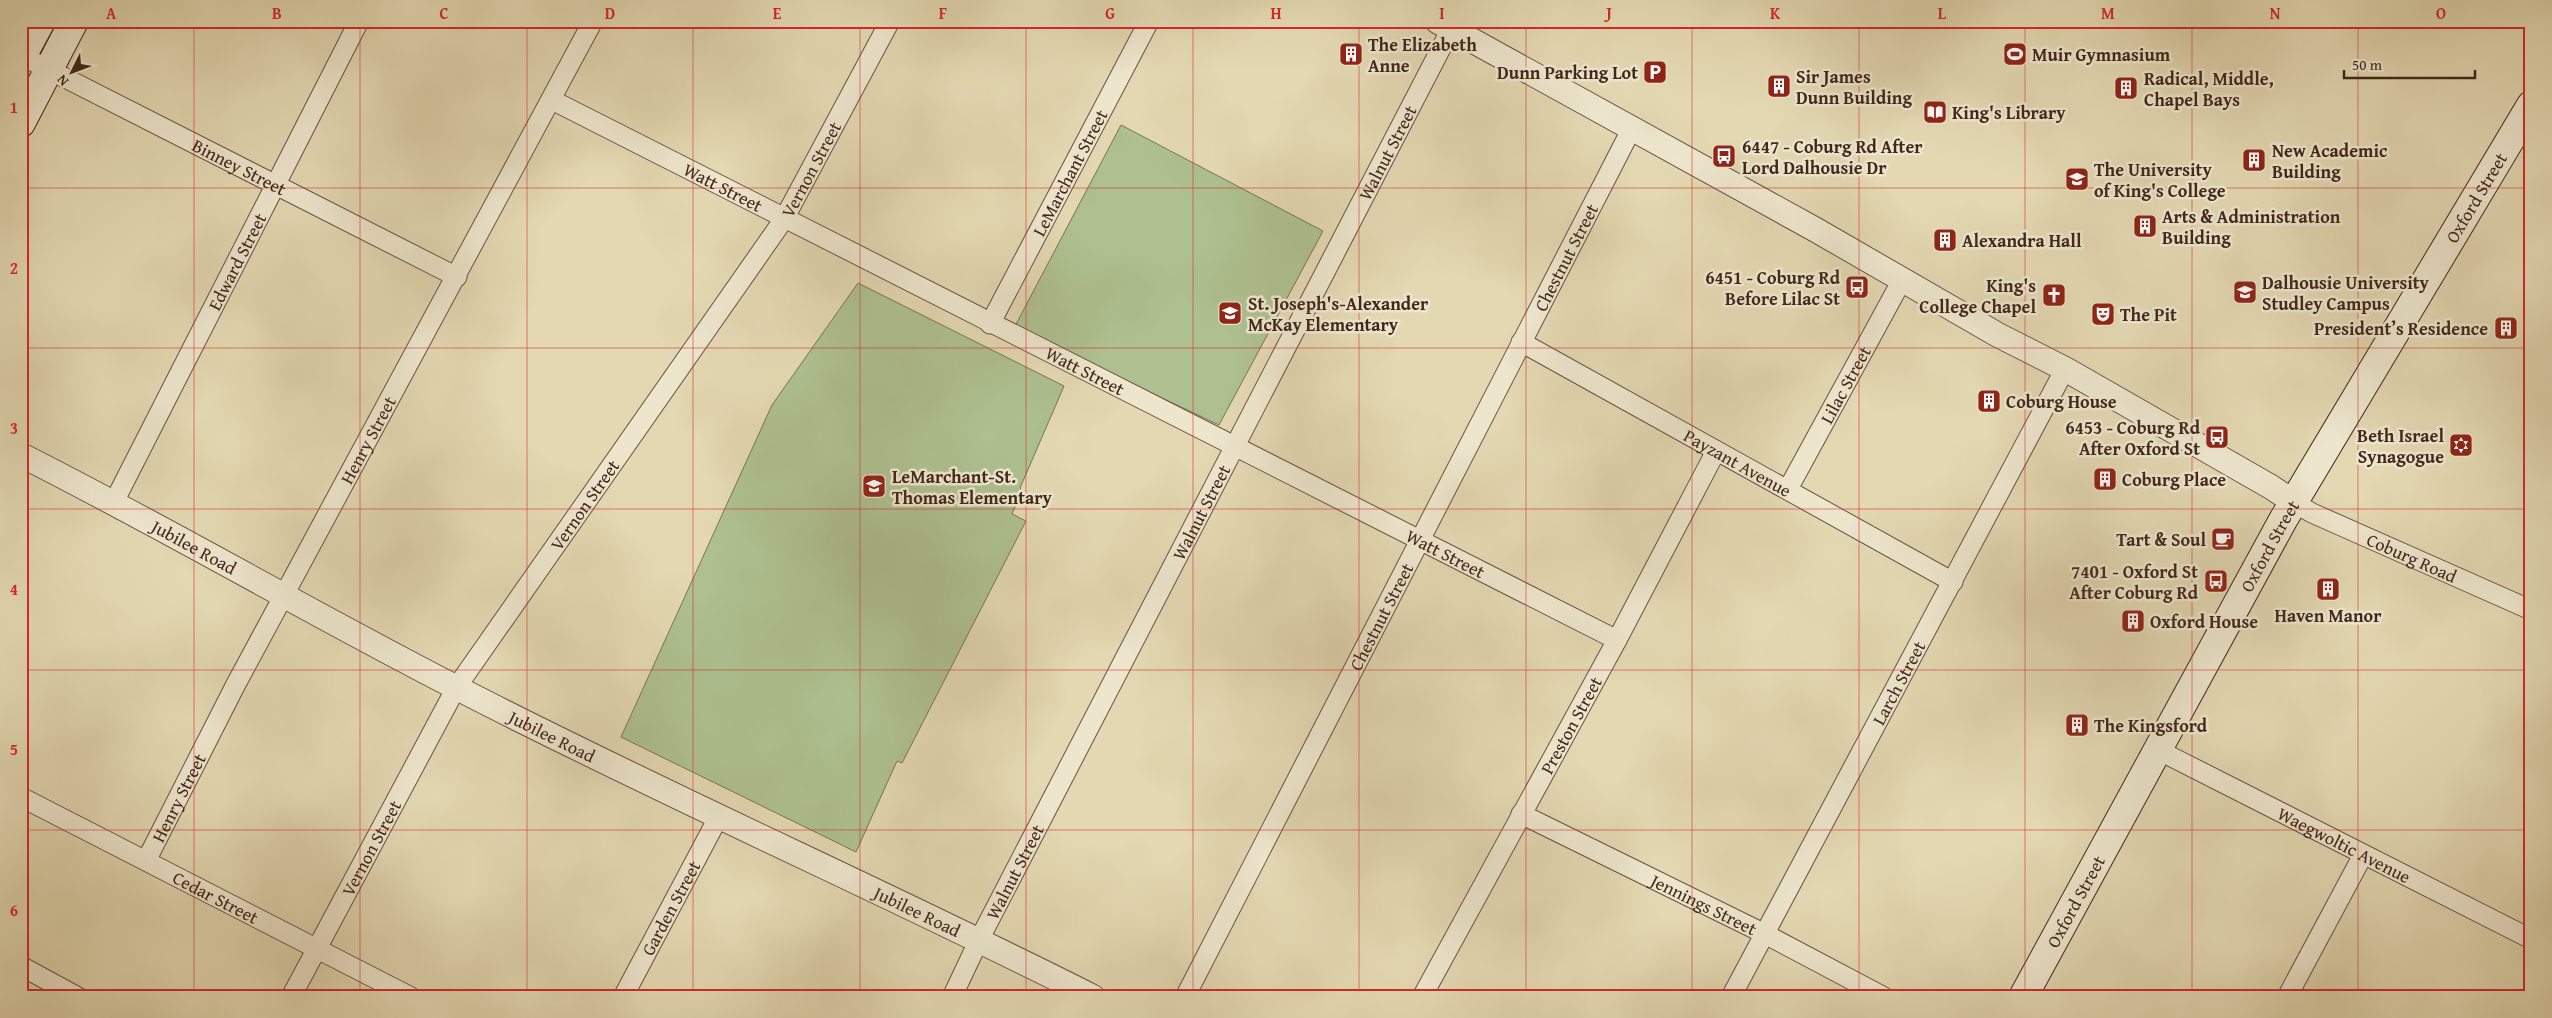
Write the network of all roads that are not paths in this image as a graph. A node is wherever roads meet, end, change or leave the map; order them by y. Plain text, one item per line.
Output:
1 (41, 21) edge
2 (74, 21) edge
3 (358, 21) edge
4 (593, 21) edge
5 (890, 21) edge
6 (1149, 21) edge
7 (1444, 25) edge
8 (22, 57) edge
9 (49, 70) junction
10 (552, 100) junction
11 (2531, 105) edge
12 (21, 122) edge
13 (1631, 130) junction
14 (275, 184) junction
15 (784, 219) junction
16 (457, 277) junction
17 (1902, 280) junction
18 (990, 324) junction
19 (1522, 342) junction
20 (2065, 369) junction
21 (1235, 448) junction
22 (1716, 451) junction
23 (21, 455) edge
24 (1788, 489) junction
25 (114, 502) junction
26 (2295, 503) junction
27 (1419, 541) junction
28 (1953, 582) junction
29 (284, 597) junction
30 (2531, 610) edge
31 (1616, 640) junction
32 (456, 688) junction
33 (2158, 750) junction
34 (21, 797) edge
35 (1521, 814) junction
36 (718, 818) junction
37 (2363, 855) junction
38 (146, 861) junction
39 (1765, 934) junction
40 (2531, 939) edge
41 (979, 940) junction
42 (317, 947) junction
43 (21, 966) edge
44 (78, 997) edge
45 (291, 997) edge
46 (411, 997) edge
47 (623, 997) edge
48 (952, 997) edge
49 (1093, 997) edge
50 (1184, 997) edge
51 (1422, 997) edge
52 (1731, 997) edge
53 (1884, 997) edge
54 (2023, 997) edge
55 (2287, 997) edge

1 - 8 main road
2 - 9 main road
3 - 14 street, Edward Street
4 - 10 street, Henry Street
5 - 15 street, Vernon Street
6 - 18 street, LeMarchant Street
7 - 13 street
7 - 21 street, Walnut Street
8 - 9 street, Binney Street
9 - 12 main road
9 - 14 street, Binney Street
10 - 15 street, Watt Street
10 - 16 street, Henry Street
11 - 26 main road, Oxford Street
13 - 17 street
13 - 19 street, Chestnut Street
14 - 16 street, Binney Street
14 - 25 street, Edward Street
15 - 18 street, Watt Street
15 - 32 street, Vernon Street
16 - 29 street, Henry Street
17 - 20 street
17 - 24 street, Lilac Street
18 - 21 street, Watt Street
19 - 22 street, Payzant Avenue
19 - 27 street, Chestnut Street
20 - 26 street
20 - 28 street, Larch Street
21 - 27 street, Watt Street
21 - 41 street, Walnut Street
22 - 24 street, Payzant Avenue
22 - 31 street, Preston Street
23 - 25 street, Jubilee Road
24 - 28 street, Payzant Avenue
25 - 29 street, Jubilee Road
26 - 30 street, Coburg Road
26 - 33 main road, Oxford Street
27 - 31 street, Watt Street
27 - 50 street, Chestnut Street
28 - 39 street, Larch Street
29 - 32 street, Jubilee Road
29 - 38 street, Henry Street
31 - 35 street, Preston Street
32 - 36 street, Jubilee Road
32 - 42 street, Vernon Street
33 - 37 street, Waegwoltic Avenue
33 - 54 main road, Oxford Street
34 - 38 street, Cedar Street
35 - 39 street, Jennings Street
35 - 51 street, Preston Street
36 - 41 street, Jubilee Road
36 - 47 street, Garden Street
37 - 40 street, Waegwoltic Avenue
37 - 55 street
38 - 42 street, Cedar Street
39 - 52 street, Larch Street
39 - 53 street, Jennings Street
41 - 48 street, Walnut Street
41 - 49 street, Jubilee Road
42 - 45 street, Vernon Street
42 - 46 street, Cedar Street
43 - 44 street

